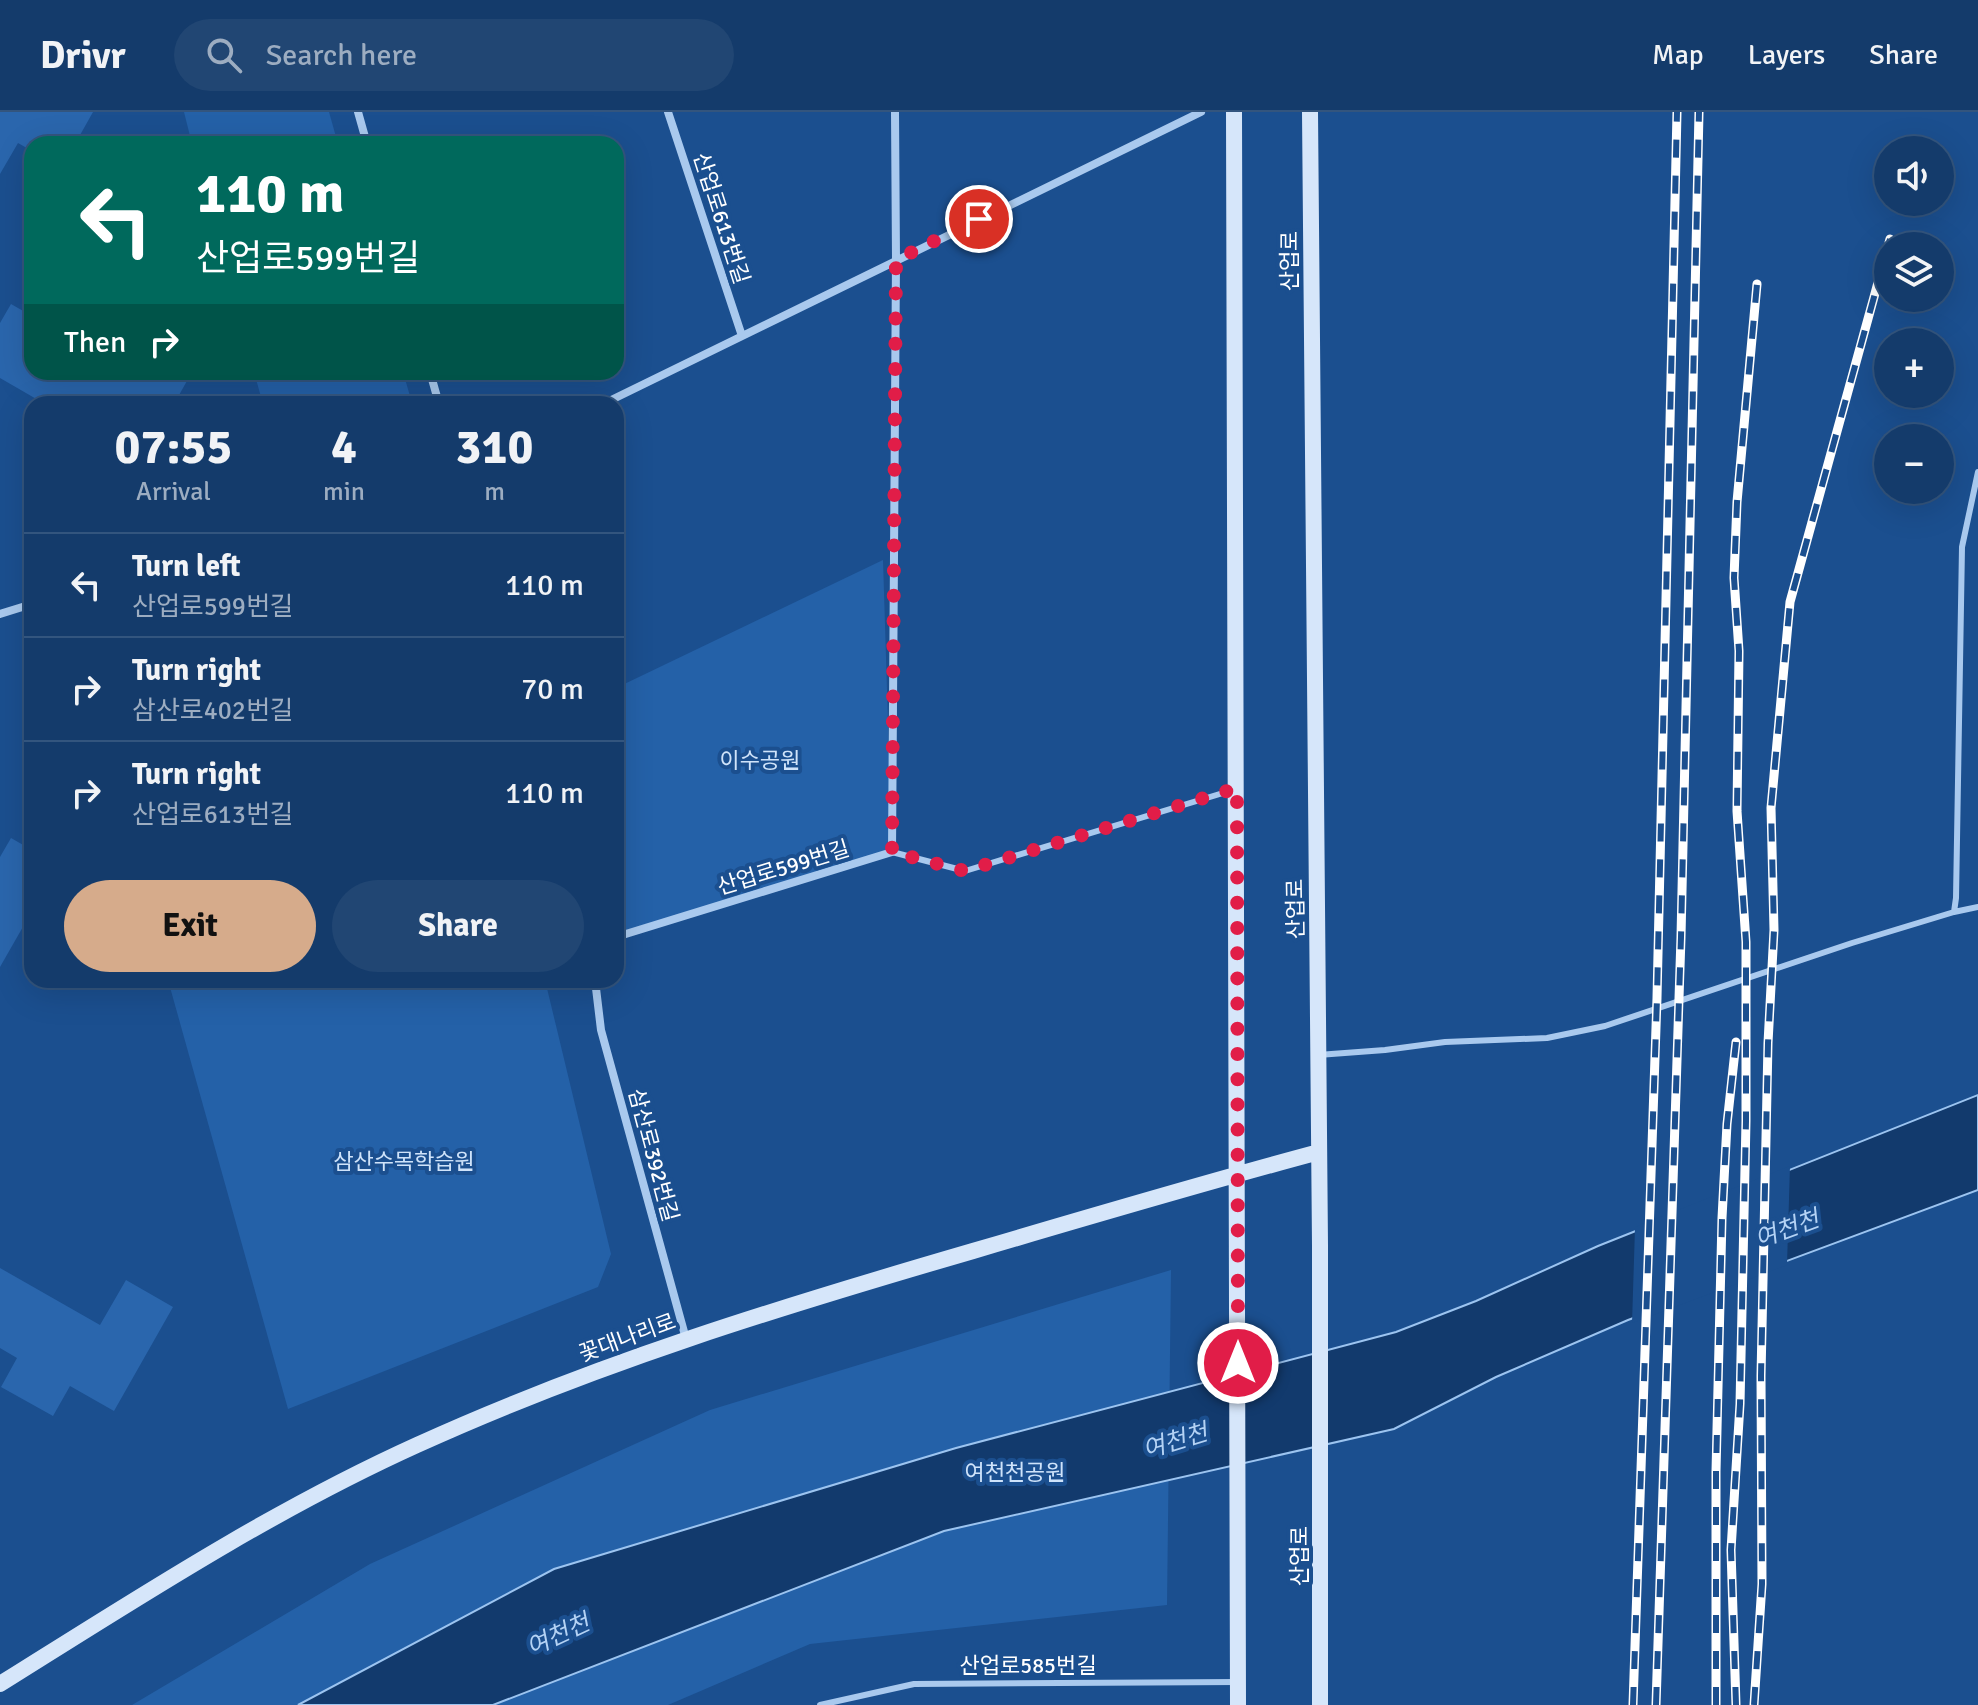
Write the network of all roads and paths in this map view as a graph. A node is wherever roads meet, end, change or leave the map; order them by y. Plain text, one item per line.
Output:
1 (358, 112) edge
2 (668, 112) edge
3 (895, 112) edge
4 (1201, 112) edge
5 (1234, 112) edge
6 (1310, 112) edge
7 (365, 136) edge
8 (896, 260) junction
9 (742, 336) junction
10 (619, 396) edge
11 (1978, 472) edge
12 (24, 606) edge
13 (0, 614) edge
14 (1237, 788) junction
15 (892, 852) junction
16 (1978, 907) edge
17 (1954, 912) junction
18 (624, 935) edge
19 (596, 988) edge
20 (1318, 1055) junction
21 (1319, 1152) junction
22 (1238, 1174) junction
23 (686, 1339) junction
24 (1238, 1682) junction
25 (0, 1684) edge
26 (820, 1705) edge
27 (1238, 1705) edge
28 (1320, 1705) edge

1 - 7 street
2 - 9 street, 산업로613번길
3 - 8 street
4 - 8 street
5 - 14 main road
6 - 20 main road, 산업로
8 - 9 street
8 - 15 street
9 - 10 street
11 - 17 lane
12 - 13 street
14 - 15 lane
14 - 22 main road
15 - 18 street, 산업로599번길
16 - 17 lane
17 - 20 lane
19 - 23 street, 삼산로392번길
20 - 21 main road, 산업로
21 - 22 main road, 꽃대나리로
21 - 28 main road, 산업로
22 - 23 main road, 꽃대나리로
22 - 24 main road
23 - 25 main road, 꽃대나리로
24 - 26 lane, 산업로585번길
24 - 27 main road

